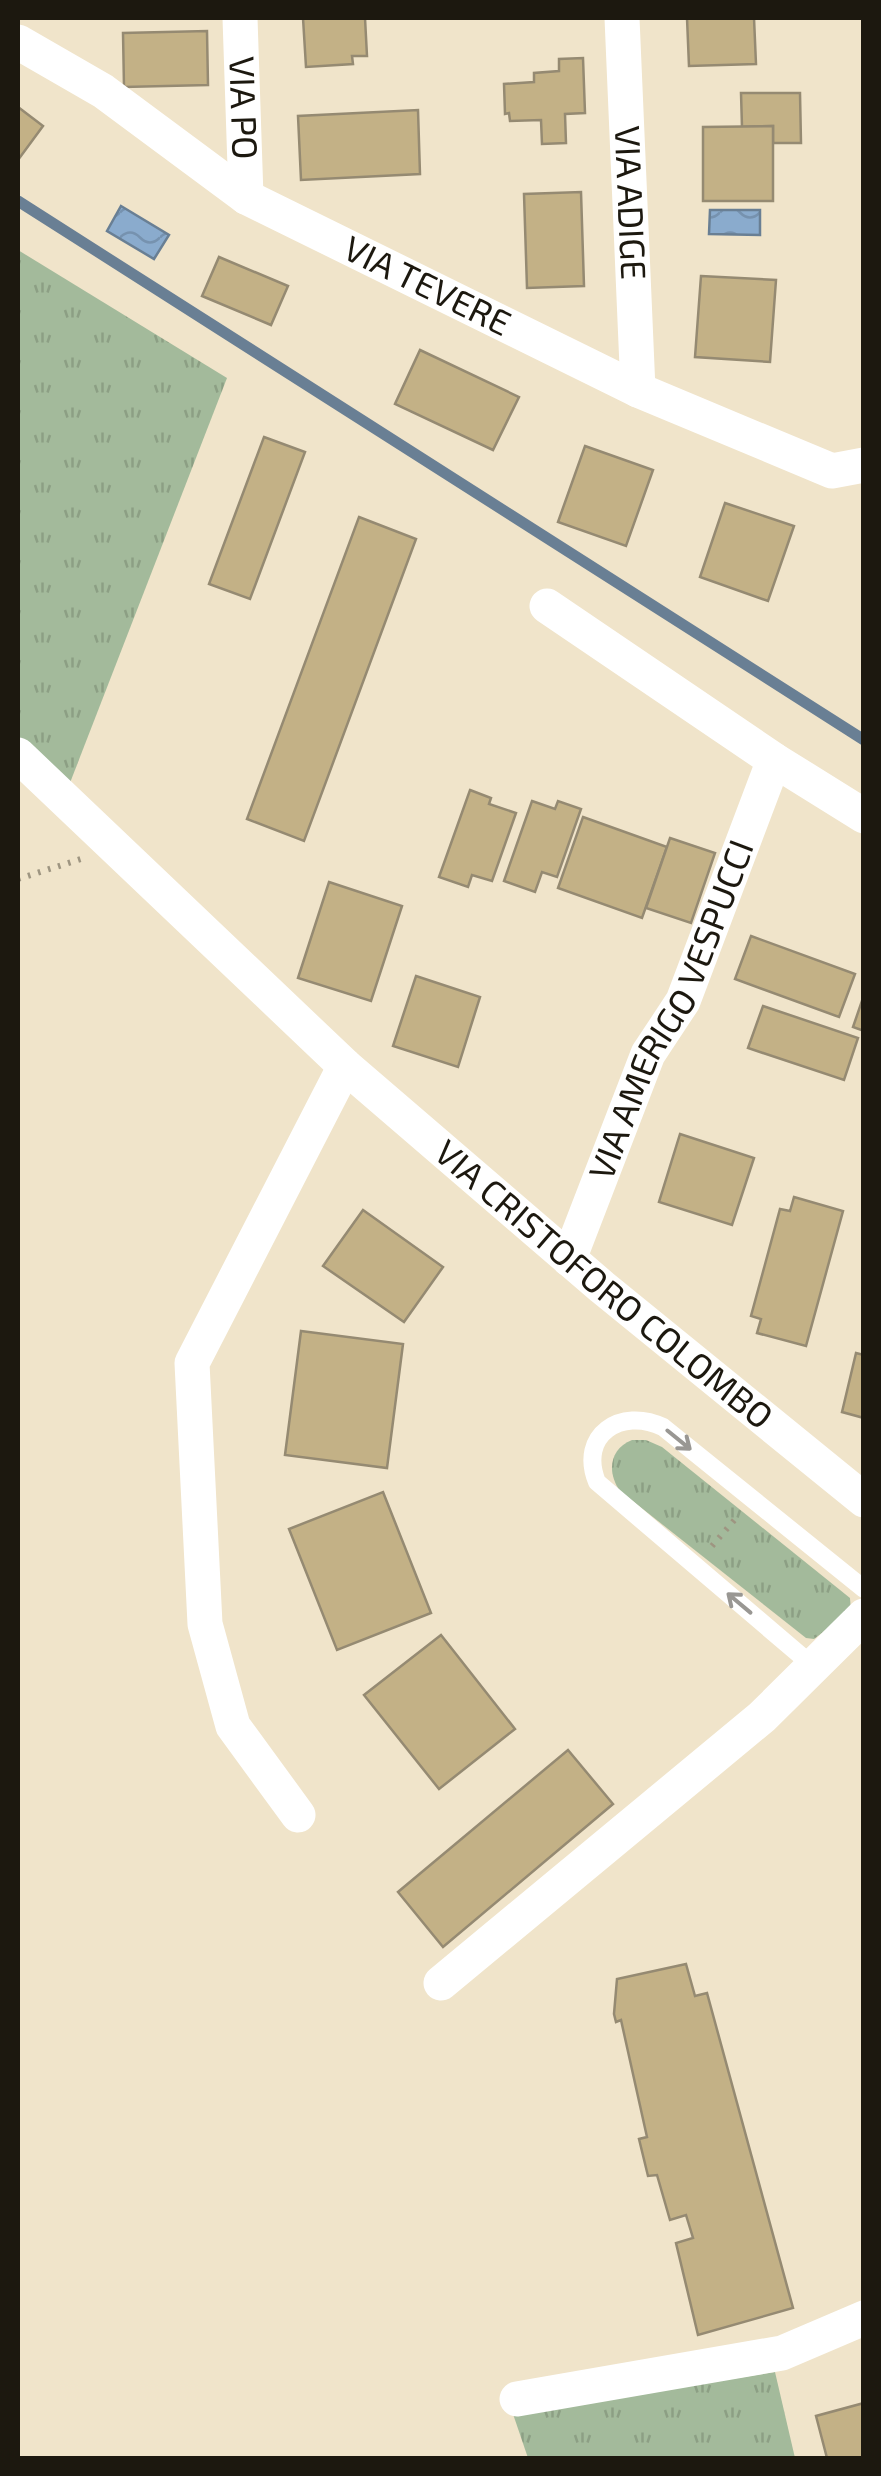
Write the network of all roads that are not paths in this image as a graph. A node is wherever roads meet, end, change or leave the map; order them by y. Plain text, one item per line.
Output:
1 (240, 18) edge
2 (622, 18) edge
3 (18, 42) edge
4 (246, 197) junction
5 (638, 390) junction
6 (864, 465) edge
7 (547, 606) dead end
8 (18, 756) edge
9 (774, 760) junction
10 (864, 816) edge
11 (345, 1066) junction
12 (570, 1259) junction
13 (864, 1500) edge
14 (864, 1589) edge
15 (864, 1616) edge
16 (813, 1666) junction
17 (298, 1815) dead end
18 (441, 1983) dead end
19 (864, 2318) edge
20 (517, 2399) dead end

1 - 4 street, VIA PO
2 - 5 street, VIA ADIGE
3 - 4 street, VIA TEVERE
4 - 5 street, VIA TEVERE
5 - 6 street, VIA TEVERE
7 - 9 street
8 - 11 street, VIA CRISTOFORO COLOMBO
9 - 10 street
9 - 12 street, VIA AMERIGO VESPUCCI
11 - 12 street, VIA CRISTOFORO COLOMBO
11 - 17 street
12 - 13 street, VIA CRISTOFORO COLOMBO
16 -> 14 lane
15 - 16 street
16 - 18 street
19 - 20 street

